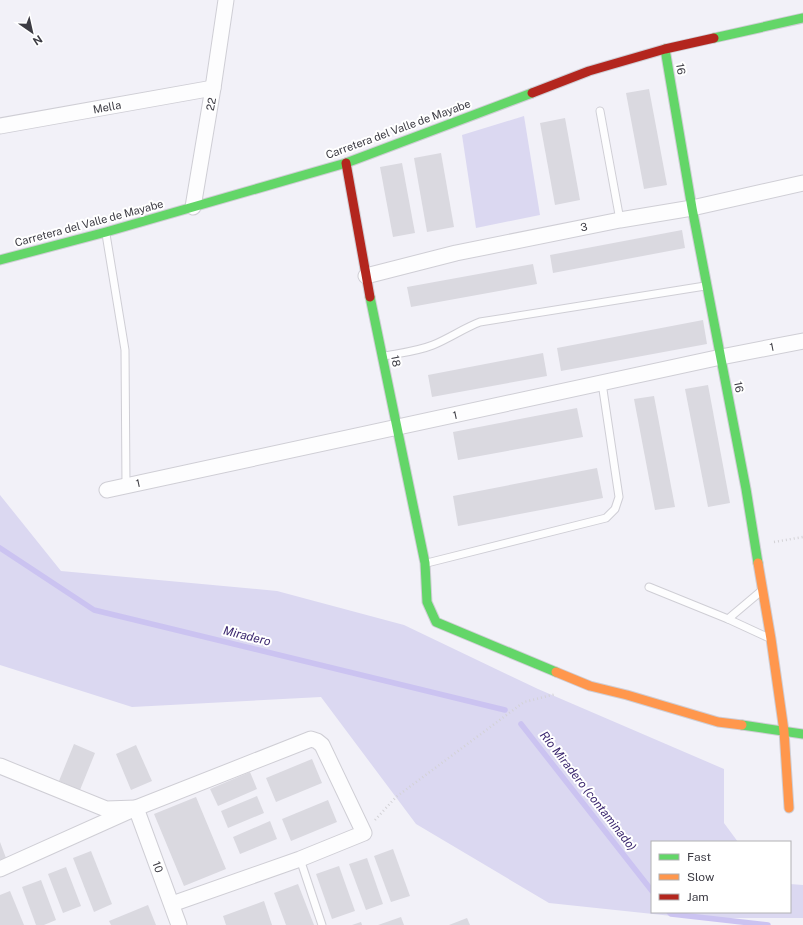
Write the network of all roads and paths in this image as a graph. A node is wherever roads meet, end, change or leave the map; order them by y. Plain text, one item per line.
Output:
1 (226, 0) edge
2 (803, 18) edge
3 (665, 49) junction
4 (213, 88) junction
5 (600, 111) dead end
6 (0, 126) edge
7 (346, 163) junction
8 (803, 182) edge
9 (193, 207) junction
10 (692, 208) junction
11 (620, 220) junction
12 (106, 232) junction
13 (0, 260) edge
14 (366, 276) junction
15 (707, 286) junction
16 (803, 341) edge
17 (383, 357) junction
18 (721, 357) junction
19 (602, 383) junction
20 (396, 427) junction
21 (126, 485) junction
22 (107, 490) dead end
23 (803, 537) edge
24 (755, 545) junction
25 (425, 563) junction
26 (649, 587) dead end
27 (762, 589) junction
28 (728, 619) junction
29 (771, 639) junction
30 (560, 693) dead end
31 (784, 731) junction
32 (803, 734) edge
33 (0, 766) edge
34 (136, 808) junction
35 (789, 808) dead end
36 (364, 833) junction
37 (300, 859) junction
38 (0, 868) edge
39 (172, 904) junction
40 (179, 925) edge
41 (322, 925) edge

1 - 4 street, 22
2 - 3 street, Carretera del Valle de Mayabe
3 - 7 street, Carretera del Valle de Mayabe
3 - 10 street, 16
4 - 6 street, Mella
4 - 9 street, 22
5 - 11 lane
7 - 9 street, Carretera del Valle de Mayabe
7 - 14 street, 18
8 - 10 street, 3
9 - 12 street, Carretera del Valle de Mayabe
10 - 11 street, 3
10 - 15 street, 16
11 - 14 street, 3
12 - 13 street, Carretera del Valle de Mayabe
12 - 21 lane
14 - 17 street, 18
15 - 17 lane
15 - 18 street, 16
16 - 18 street, 1
17 - 20 street, 18
18 - 19 street, 1
18 - 24 street, 16
19 - 20 street, 1
19 - 25 lane
20 - 21 street, 1
20 - 25 street, 18
21 - 22 street, 1
23 - 24 path
24 - 27 street, 16
25 - 31 street, 18
26 - 28 lane
27 - 28 lane
27 - 29 street, 16
28 - 29 lane
29 - 31 street, 16
30 - 36 path
31 - 32 street, 18
31 - 35 street, 16
33 - 34 street
34 - 36 street
34 - 38 street
34 - 39 street, 10
36 - 37 street
37 - 39 street
37 - 41 lane
39 - 40 street, 10

